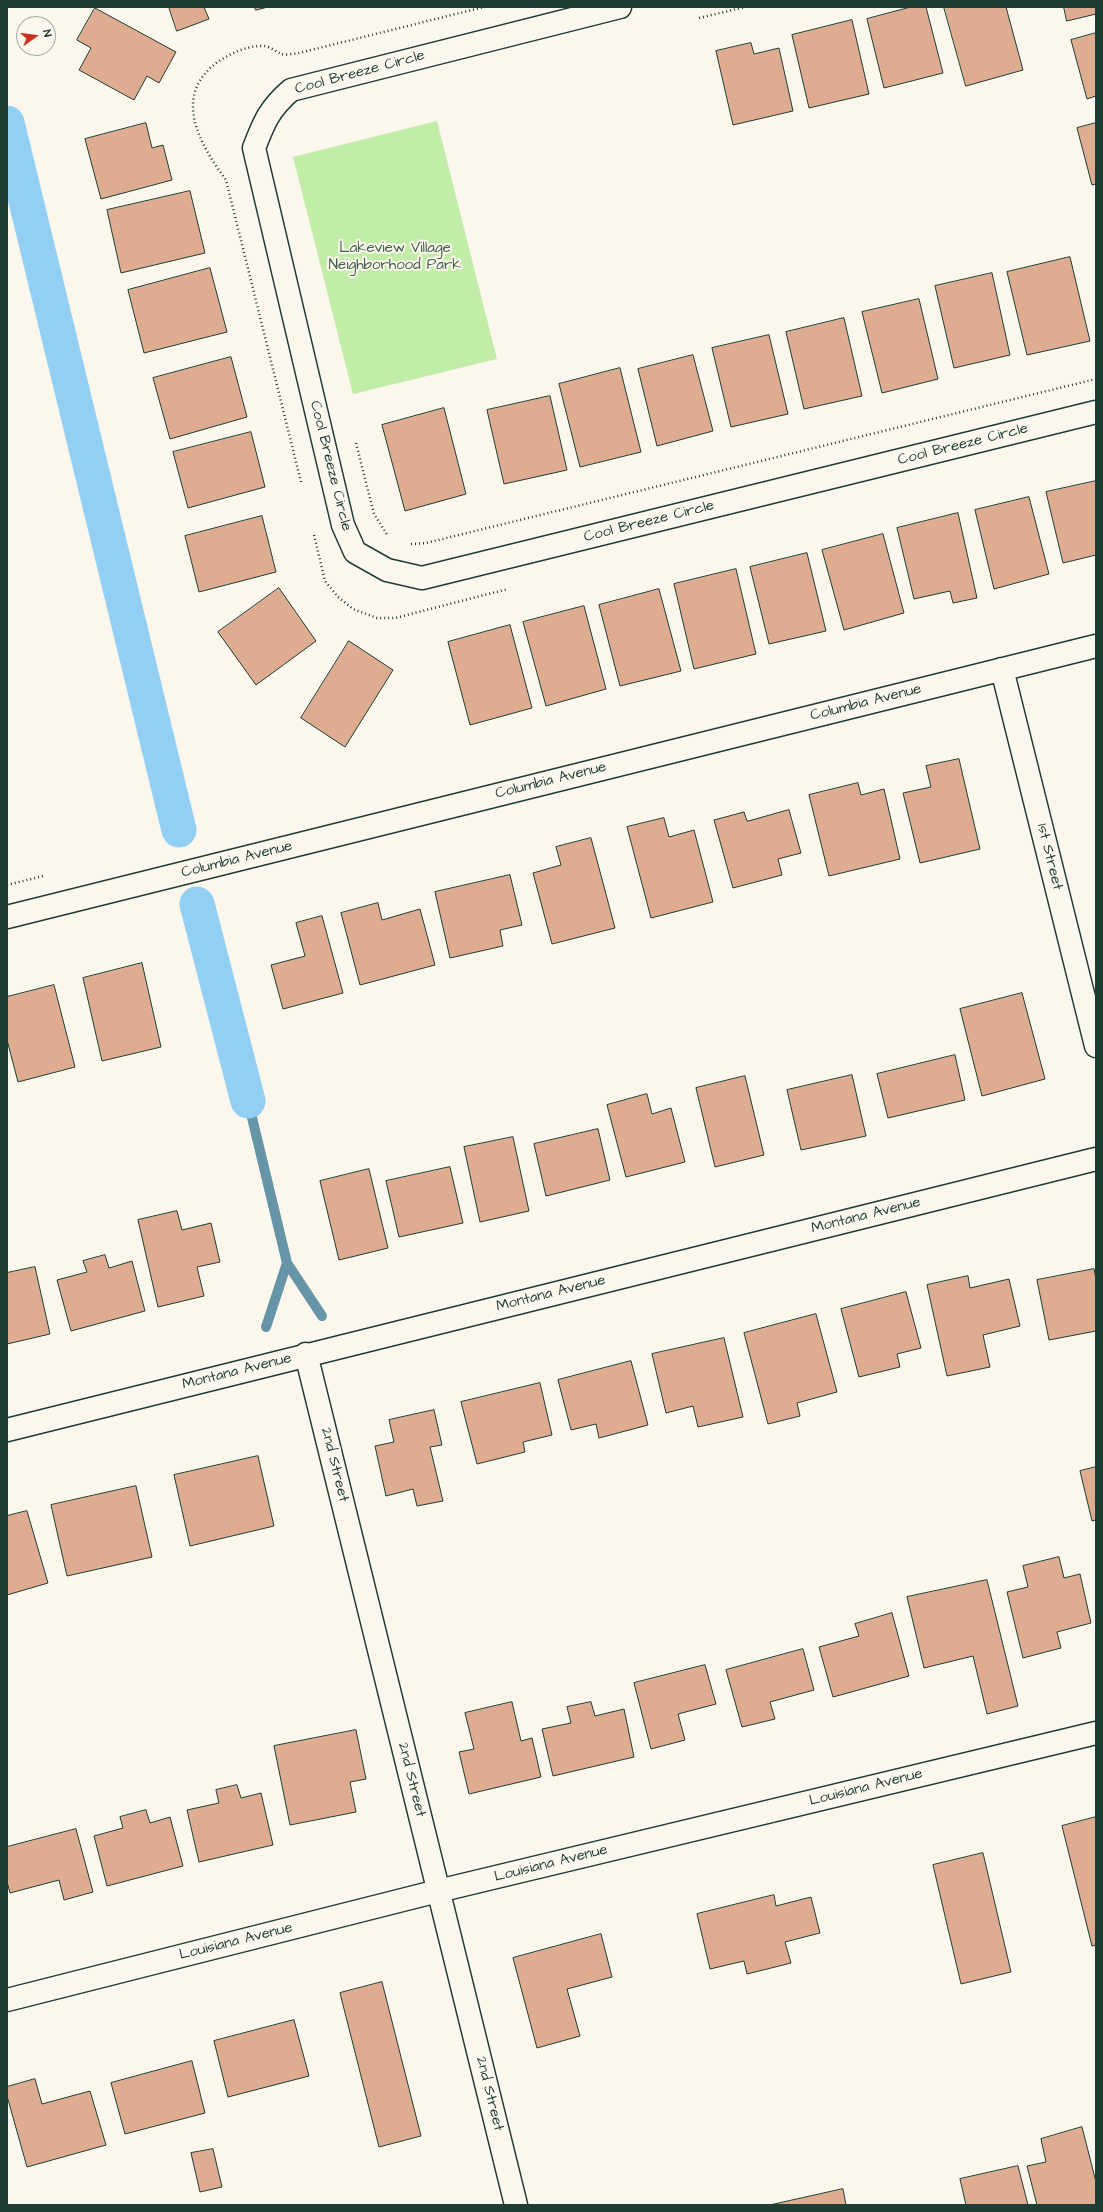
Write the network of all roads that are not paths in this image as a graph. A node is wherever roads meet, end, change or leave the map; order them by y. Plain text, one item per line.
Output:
1 (620, 7) edge
2 (1096, 412) edge
3 (1096, 646) edge
4 (1002, 669) junction
5 (7, 917) edge
6 (1096, 1046) edge
7 (1096, 1160) edge
8 (306, 1354) junction
9 (7, 1430) edge
10 (1096, 1733) edge
11 (438, 1891) junction
12 (7, 2000) edge
13 (516, 2205) edge

1 - 2 street, Cool Breeze Circle
3 - 4 street, Columbia Avenue
4 - 5 street, Columbia Avenue
4 - 6 street, 1st Street
7 - 8 street, Montana Avenue
8 - 9 street, Montana Avenue
8 - 11 street, 2nd Street
10 - 11 street, Louisiana Avenue
11 - 12 street, Louisiana Avenue
11 - 13 street, 2nd Street

